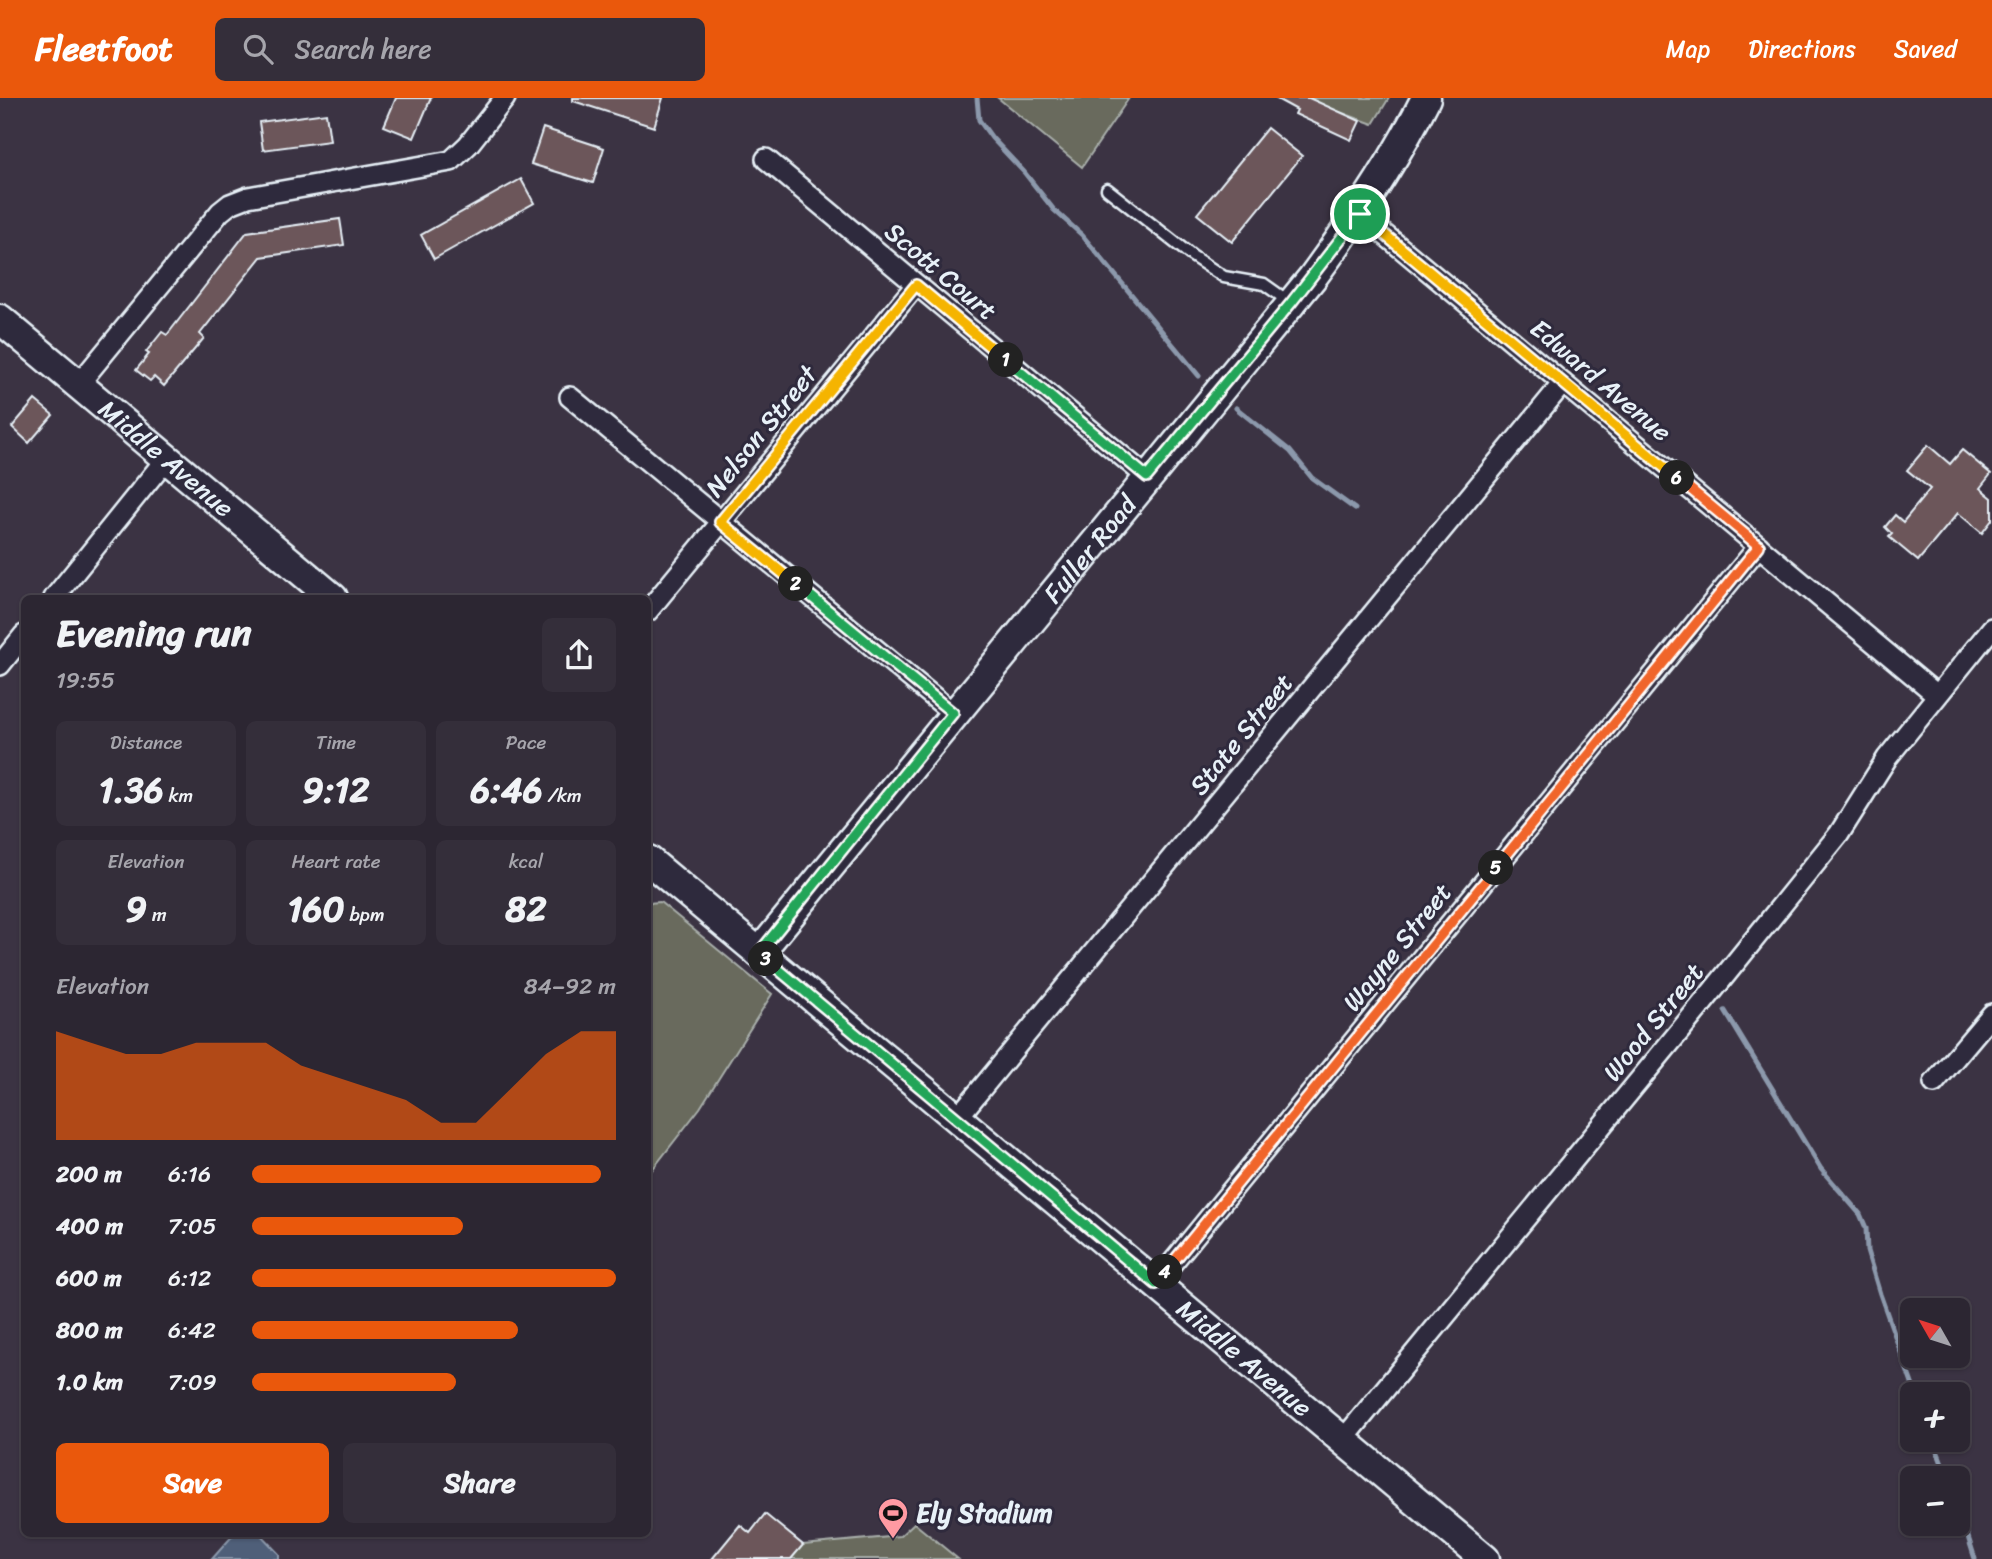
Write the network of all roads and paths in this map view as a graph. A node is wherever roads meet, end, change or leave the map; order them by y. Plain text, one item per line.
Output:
1 (505, 98) edge
2 (1426, 98) edge
3 (766, 159) dead end
4 (1107, 189) dead end
5 (1360, 214) junction
6 (916, 285) junction
7 (1291, 303) junction
8 (0, 319) edge
9 (1563, 383) junction
10 (78, 385) junction
11 (570, 397) dead end
12 (166, 459) junction
13 (1147, 477) junction
14 (720, 522) junction
15 (1759, 546) junction
16 (56, 595) edge
17 (329, 595) edge
18 (651, 607) edge
19 (1992, 628) edge
20 (21, 639) edge
21 (0, 665) edge
22 (1937, 695) junction
23 (953, 713) junction
24 (651, 863) edge
25 (759, 953) junction
26 (1992, 1014) edge
27 (1934, 1083) dead end
28 (958, 1117) junction
29 (1156, 1284) junction
30 (1343, 1440) junction
31 (1485, 1559) edge

1 - 10 street
2 - 5 street, Fuller Road
3 - 6 street, Scott Court
4 - 7 lane
5 - 7 street, Fuller Road
5 - 9 street, Edward Avenue
6 - 13 street, Scott Court
6 - 14 street, Nelson Street
7 - 13 street, Fuller Road
8 - 10 street, Middle Avenue
9 - 15 street, Edward Avenue
9 - 28 street, State Street
10 - 12 street, Middle Avenue
11 - 14 street
12 - 16 street
12 - 17 street, Middle Avenue
13 - 23 street, Fuller Road
14 - 18 street, Nelson Street
14 - 23 street
15 - 22 street, Edward Avenue
15 - 29 street, Wayne Street
19 - 22 street, Wood Street
20 - 21 street
22 - 30 street, Wood Street
23 - 25 street, Fuller Road
24 - 25 street, Middle Avenue
25 - 28 street, Middle Avenue
26 - 27 street
28 - 29 street, Middle Avenue
29 - 30 street, Middle Avenue
30 - 31 street, Middle Avenue

